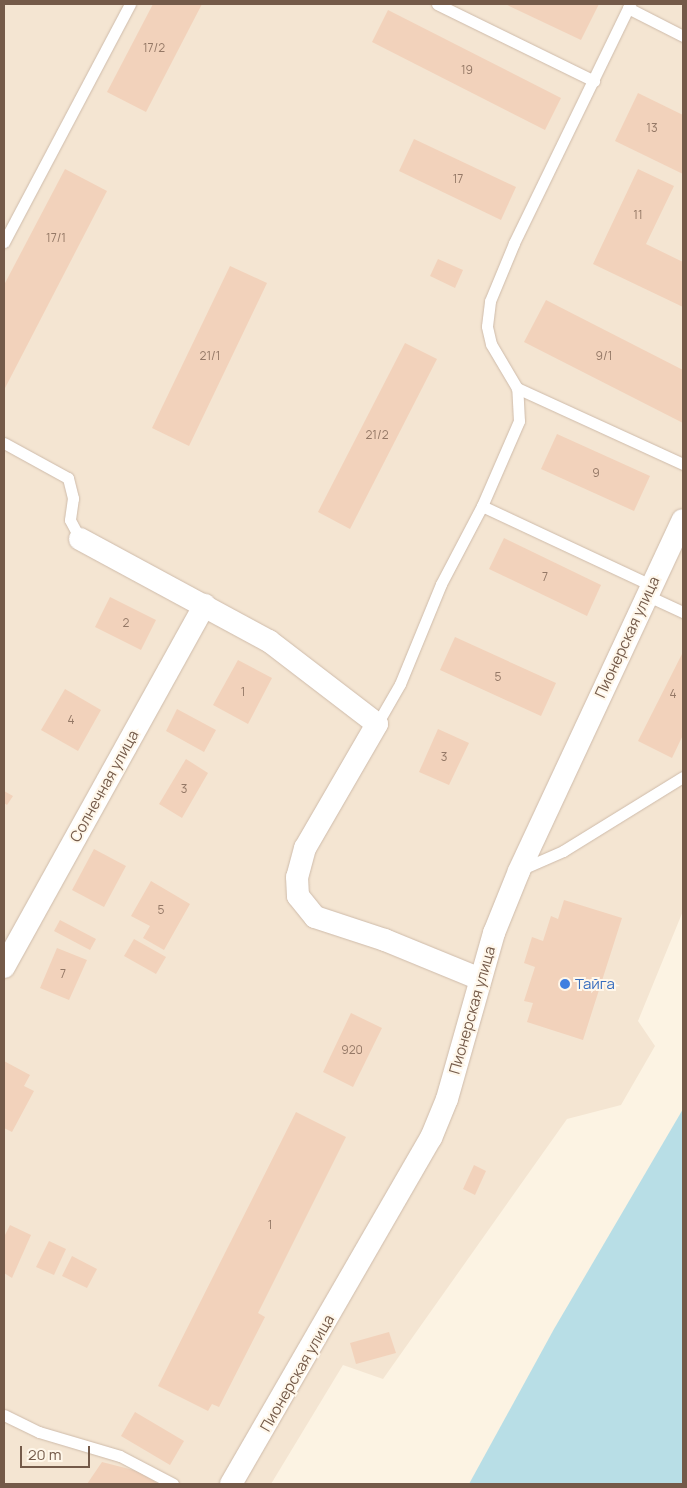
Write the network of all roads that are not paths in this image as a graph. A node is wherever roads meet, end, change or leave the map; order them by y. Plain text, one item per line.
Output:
1 (130, 4) edge
2 (437, 4) edge
3 (629, 6) edge
4 (683, 36) edge
5 (594, 82) junction
6 (4, 242) edge
7 (517, 388) junction
8 (4, 443) edge
9 (683, 464) edge
10 (482, 506) junction
11 (683, 520) edge
12 (80, 540) joint
13 (649, 590) junction
14 (205, 605) junction
15 (683, 612) edge
16 (377, 724) junction
17 (683, 777) edge
18 (518, 871) junction
19 (4, 967) edge
20 (480, 979) junction
21 (4, 1415) edge
22 (173, 1484) edge
23 (232, 1484) edge

1 - 6 lane
2 - 5 lane
3 - 4 lane
3 - 5 lane
5 - 7 lane
7 - 9 lane
7 - 10 lane
8 - 12 lane
10 - 13 lane
10 - 16 lane
11 - 13 street, Пионерская улица
12 - 14 street
13 - 15 lane
13 - 18 street, Пионерская улица
14 - 16 street
14 - 19 street, Солнечная улица
16 - 20 street
17 - 18 lane
18 - 20 street, Пионерская улица
20 - 23 street, Пионерская улица
21 - 22 lane

